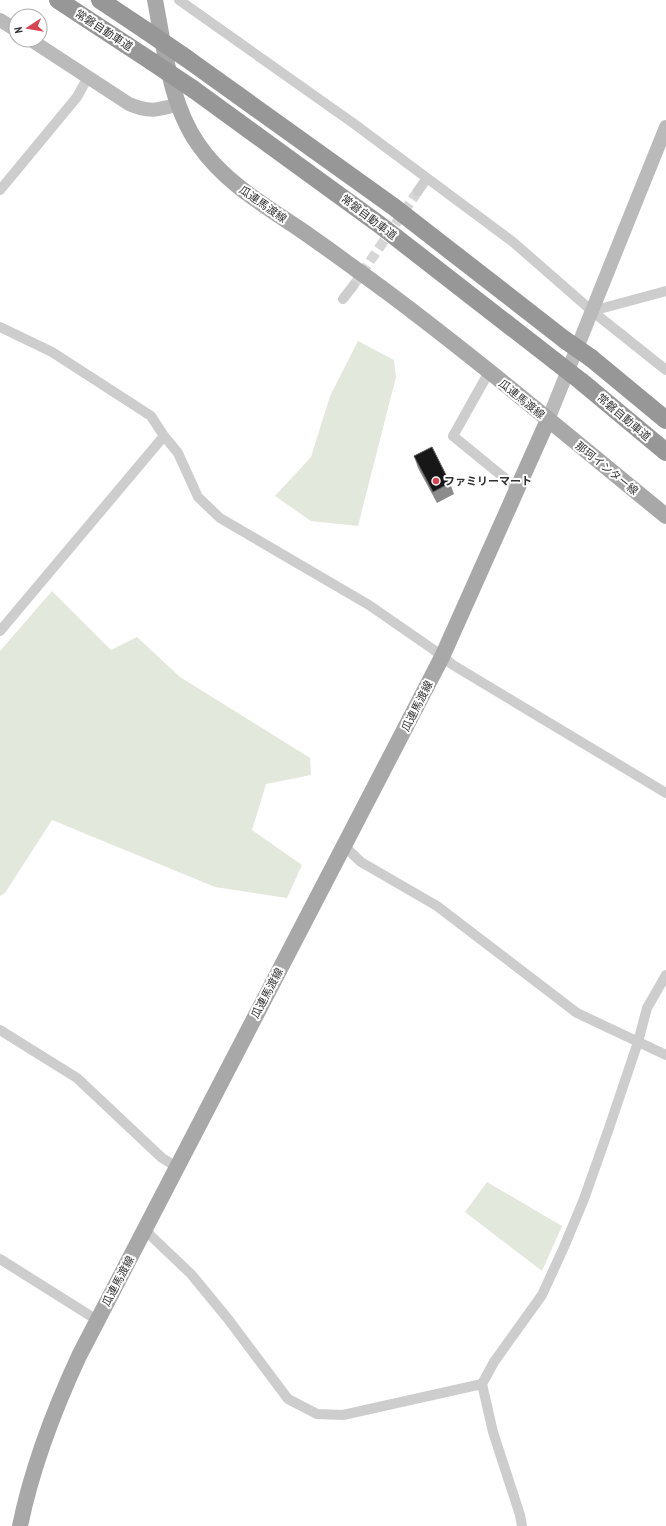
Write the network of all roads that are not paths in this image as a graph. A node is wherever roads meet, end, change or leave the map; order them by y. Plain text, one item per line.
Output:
1 (58, 0) edge
2 (100, 0) edge
3 (155, 0) edge
4 (179, 0) edge
5 (43, 48) edge
6 (88, 77) junction
7 (179, 104) junction
8 (666, 127) edge
9 (427, 178) junction
10 (0, 190) edge
11 (418, 192) tunnel mouth
12 (353, 286) tunnel mouth
13 (666, 291) edge
14 (343, 299) dead end
15 (592, 311) junction
16 (0, 327) edge
17 (666, 370) edge
18 (489, 372) junction
19 (548, 420) junction
20 (666, 420) edge
21 (164, 436) junction
22 (666, 452) edge
23 (518, 489) junction
24 (666, 516) edge
25 (0, 631) edge
26 (442, 657) junction
27 (666, 793) edge
28 (344, 846) junction
29 (666, 975) edge
30 (0, 1030) edge
31 (638, 1042) junction
32 (666, 1055) edge
33 (177, 1167) junction
34 (146, 1228) junction
35 (0, 1259) edge
36 (97, 1320) junction
37 (482, 1384) junction
38 (20, 1526) edge
39 (522, 1526) edge

1 - 22 highway, 常磐自動車道, bridge
2 - 20 highway, 常磐自動車道, bridge
3 - 7 main road, 瓜連馬渡線
4 - 9 street
5 - 6 street
6 - 7 street
6 - 10 street
7 - 18 main road, 瓜連馬渡線
8 - 15 street
9 - 11 street
9 - 15 street
12 - 14 street
13 - 15 street
15 - 17 street
15 - 19 street
16 - 21 street
18 - 19 main road, 瓜連馬渡線
18 - 23 street
19 - 23 main road, 瓜連馬渡線
19 - 24 main road, 那珂インター線
21 - 25 street
21 - 26 street
23 - 26 main road, 瓜連馬渡線
26 - 27 street
26 - 28 main road, 瓜連馬渡線
28 - 31 street
28 - 33 main road, 瓜連馬渡線
29 - 31 street
30 - 33 street
31 - 32 street
31 - 37 street
33 - 34 main road, 瓜連馬渡線
34 - 36 main road, 瓜連馬渡線
34 - 37 street
35 - 36 street
36 - 38 main road, 瓜連馬渡線
37 - 39 street

